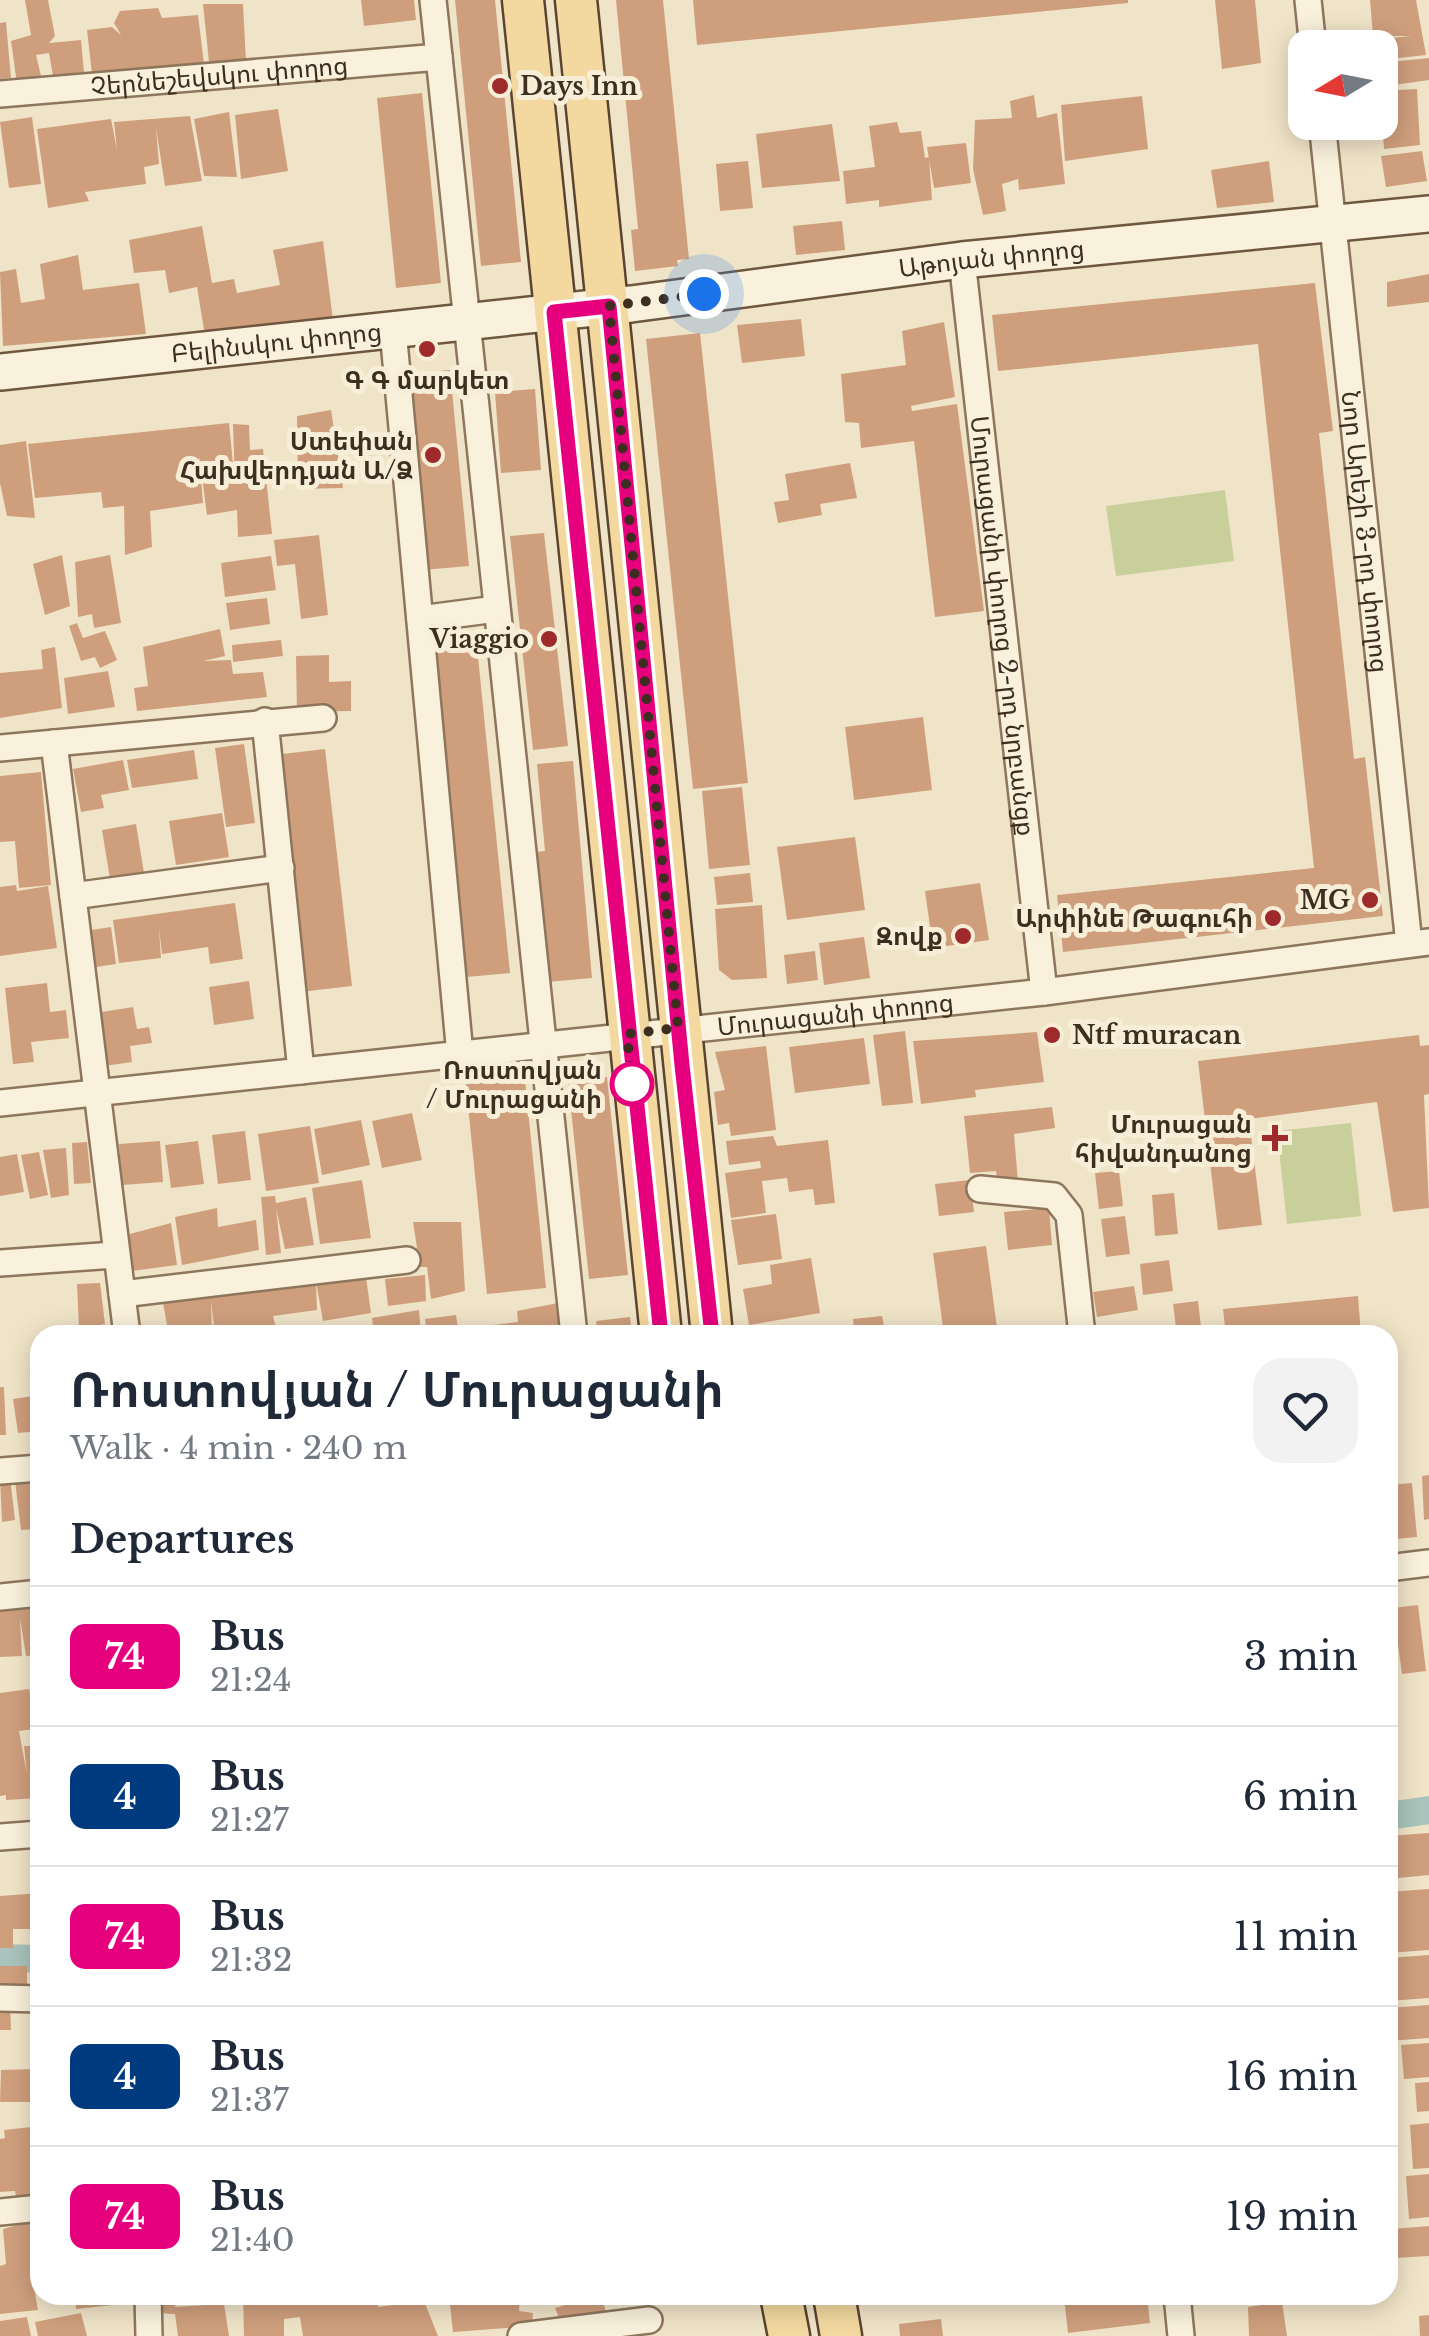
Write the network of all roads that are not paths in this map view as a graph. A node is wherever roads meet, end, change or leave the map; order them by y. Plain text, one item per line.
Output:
1 (433, 0) edge
2 (523, 0) edge
3 (576, 0) edge
4 (1308, 0) edge
5 (1311, 30) edge
6 (439, 56) junction
7 (0, 94) edge
8 (1324, 140) edge
9 (1429, 214) edge
10 (1334, 223) junction
11 (962, 260) junction
12 (609, 306) junction
13 (554, 312) junction
14 (466, 320) junction
15 (393, 330) junction
16 (0, 372) edge
17 (496, 609) junction
18 (420, 619) junction
19 (323, 718) dead end
20 (266, 721) junction
21 (54, 743) junction
22 (0, 748) edge
23 (280, 868) junction
24 (73, 896) junction
25 (1419, 943) edge
26 (1044, 992) junction
27 (678, 1028) junction
28 (627, 1034) junction
29 (540, 1044) junction
30 (460, 1055) junction
31 (301, 1071) junction
32 (98, 1093) junction
33 (0, 1103) edge
34 (980, 1190) dead end
35 (115, 1255) junction
36 (407, 1260) dead end
37 (0, 1263) edge
38 (122, 1294) junction
39 (126, 1325) edge
40 (573, 1325) edge
41 (660, 1325) edge
42 (711, 1325) edge
43 (1081, 1325) edge
44 (30, 1469) edge
45 (0, 1471) edge
46 (1429, 1563) edge
47 (1398, 1567) edge
48 (30, 1594) edge
49 (0, 1596) edge
50 (30, 1834) edge
51 (0, 1836) edge
52 (0, 1998) edge
53 (30, 1999) edge
54 (30, 2209) edge
55 (0, 2212) edge
56 (148, 2305) edge
57 (783, 2305) edge
58 (836, 2305) edge
59 (1178, 2305) edge
60 (650, 2320) dead end
61 (149, 2336) edge
62 (522, 2336) edge
63 (788, 2336) edge
64 (841, 2336) edge
65 (1181, 2336) edge

1 - 6 street
2 - 13 main road
3 - 12 main road
4 - 5 street
6 - 7 street, Չերնեշեվսկու փողոց
6 - 14 street
8 - 10 street, Նոր Արեշի 3-րդ փողոց
9 - 10 main road, Աթոյան փողոց
10 - 11 main road, Աթոյան փողոց
10 - 25 street, Նոր Արեշի 3-րդ փողոց
11 - 12 main road, Աթոյան փողոց
11 - 26 street, Մուրացանի փողոց 2-րդ նրբանցք
12 - 13 main road, Աթոյան փողոց
12 - 27 main road
13 - 14 main road, Բելինսկու փողոց
13 - 28 main road
14 - 15 main road, Բելինսկու փողոց
14 - 17 street
15 - 16 main road, Բելինսկու փողոց
15 - 18 street
17 - 18 street
17 - 29 street
18 - 30 street
19 - 20 street
20 - 21 street
20 - 23 street
21 - 22 street
21 - 24 street
23 - 24 street
23 - 31 street
24 - 32 street
25 - 26 street, Մուրացանի փողոց
26 - 27 street, Մուրացանի փողոց
27 - 28 street, Մուրացանի փողոց
27 - 42 main road
28 - 29 street, Մուրացանի փողոց
28 - 41 main road
29 - 30 street, Մուրացանի փողոց
29 - 40 street
30 - 31 street, Մուրացանի փողոց
31 - 32 street, Մուրացանի փողոց
32 - 33 street, Մուրացանի փողոց
32 - 35 street
34 - 43 street
35 - 37 street
35 - 38 street
36 - 38 street
38 - 39 street
44 - 45 street
46 - 47 street
48 - 49 street
50 - 51 street
52 - 53 street
54 - 55 street
56 - 61 street
57 - 63 main road
58 - 64 main road
59 - 65 street
60 - 62 street

